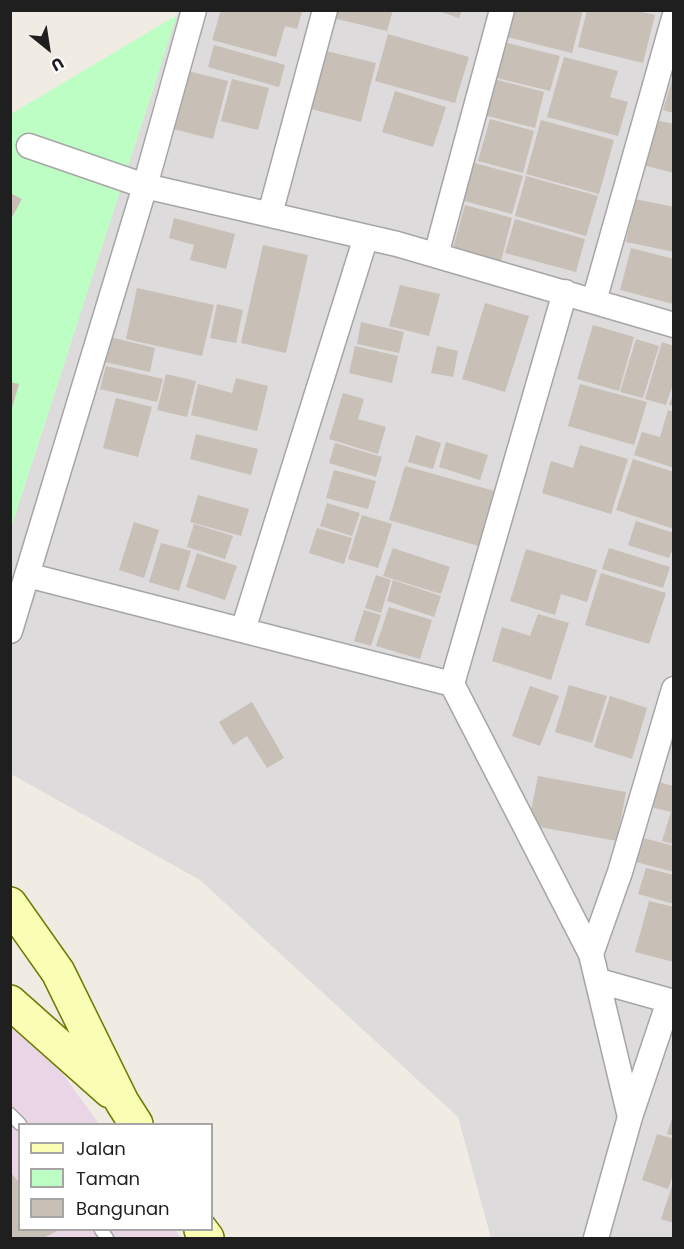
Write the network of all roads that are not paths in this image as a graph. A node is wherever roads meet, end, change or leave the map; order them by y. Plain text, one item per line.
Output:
1 (194, 10) edge
2 (325, 10) edge
3 (502, 10) edge
4 (674, 18) edge
5 (29, 146) dead end
6 (145, 186) junction
7 (270, 214) junction
8 (366, 237) junction
9 (436, 255) junction
10 (565, 292) junction
11 (594, 302) junction
12 (674, 325) edge
13 (27, 575) junction
14 (243, 630) junction
15 (10, 631) edge
16 (452, 684) junction
17 (674, 689) edge
18 (10, 904) edge
19 (591, 954) junction
20 (599, 981) junction
21 (671, 1001) edge
22 (10, 1002) edge
23 (129, 1113) edge
24 (630, 1117) junction
25 (596, 1239) edge

1 - 6 street
2 - 7 street
3 - 9 street
4 - 11 street
5 - 6 street
6 - 7 street
6 - 13 street
7 - 8 street
8 - 9 street
8 - 14 street
9 - 10 street
10 - 11 street
10 - 16 street
11 - 12 street
13 - 14 street
13 - 15 street
14 - 16 street
16 - 19 street
17 - 19 street
18 - 23 main road
19 - 20 street
20 - 21 street
20 - 24 street
21 - 24 street
22 - 23 main road
24 - 25 street

